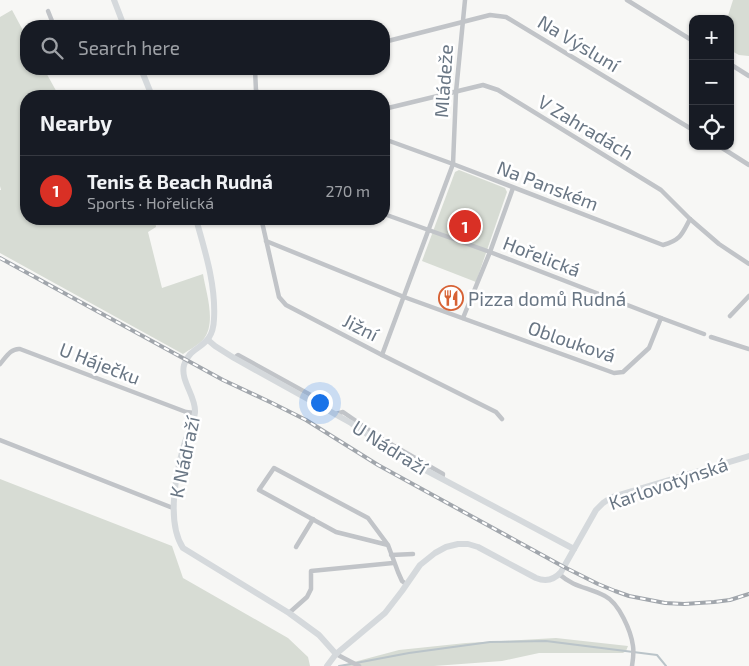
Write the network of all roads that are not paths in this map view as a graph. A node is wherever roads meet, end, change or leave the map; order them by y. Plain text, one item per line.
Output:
1 (114, 0) edge
2 (465, 0) edge
3 (627, 0) edge
4 (48, 11) dead end
5 (52, 20) edge
6 (122, 20) edge
7 (463, 21) junction
8 (689, 39) edge
9 (390, 40) edge
10 (734, 67) edge
11 (143, 75) edge
12 (255, 75) edge
13 (749, 76) edge
14 (150, 90) edge
15 (256, 90) edge
16 (456, 92) junction
17 (390, 108) edge
18 (689, 128) edge
19 (390, 141) edge
20 (725, 150) edge
21 (453, 164) junction
22 (749, 165) edge
23 (513, 188) junction
24 (390, 216) edge
25 (690, 219) junction
26 (198, 225) edge
27 (263, 225) edge
28 (428, 230) junction
29 (266, 241) junction
30 (490, 252) junction
31 (749, 264) edge
32 (749, 296) edge
33 (404, 297) junction
34 (730, 316) dead end
35 (463, 318) junction
36 (661, 318) junction
37 (704, 334) dead end
38 (711, 337) dead end
39 (208, 340) junction
40 (749, 349) edge
41 (382, 355) junction
42 (0, 364) edge
43 (195, 413) junction
44 (502, 419) dead end
45 (0, 440) edge
46 (749, 456) edge
47 (174, 508) junction
48 (313, 519) junction
49 (388, 545) junction
50 (296, 547) dead end
51 (574, 549) junction
52 (412, 554) dead end
53 (391, 555) junction
54 (394, 563) junction
55 (559, 574) junction
56 (406, 584) junction
57 (289, 613) junction
58 (336, 654) junction
59 (327, 666) edge
60 (359, 666) edge
61 (632, 666) edge

1 - 6 street
2 - 7 street, Mládeže
3 - 8 street
4 - 5 street
7 - 9 street, Na Výsluní
7 - 16 street, Mládeže
7 - 18 street, Na Výsluní
10 - 13 street
11 - 14 street
12 - 15 street
16 - 17 street, V Zahradách
16 - 21 street, Mládeže
16 - 25 street, V Zahradách
19 - 21 street, Na Panském
20 - 22 street
21 - 23 street, Na Panském
21 - 28 street, Mládeže
23 - 25 street, Na Panském
23 - 30 street
24 - 28 street, Hořelická
25 - 31 street, V Zahradách
26 - 39 street
27 - 29 street, Jižní
28 - 30 street, Hořelická
28 - 33 street, Mládeže
29 - 33 street, Oblouková
29 - 41 street, Jižní
30 - 35 street
30 - 36 street, Hořelická
32 - 34 street
33 - 35 street, Oblouková
33 - 41 street, Mládeže
35 - 36 street, Oblouková
36 - 37 street
38 - 40 street
39 - 43 street, K Nádraží
39 - 51 street, U Nádraží
41 - 44 street, Jižní
42 - 43 street, U Háječku
43 - 47 street, K Nádraží
45 - 47 street
46 - 51 street, Karlovotýnská
47 - 57 street, K Nádraží
48 - 49 street
48 - 49 street
48 - 50 street
49 - 53 street
51 - 55 street, Karlovotýnská
52 - 53 street
53 - 54 street
54 - 56 street
54 - 57 street
55 - 56 street
55 - 61 street
56 - 58 street
57 - 58 street, K Nádraží
58 - 59 street
58 - 60 street

